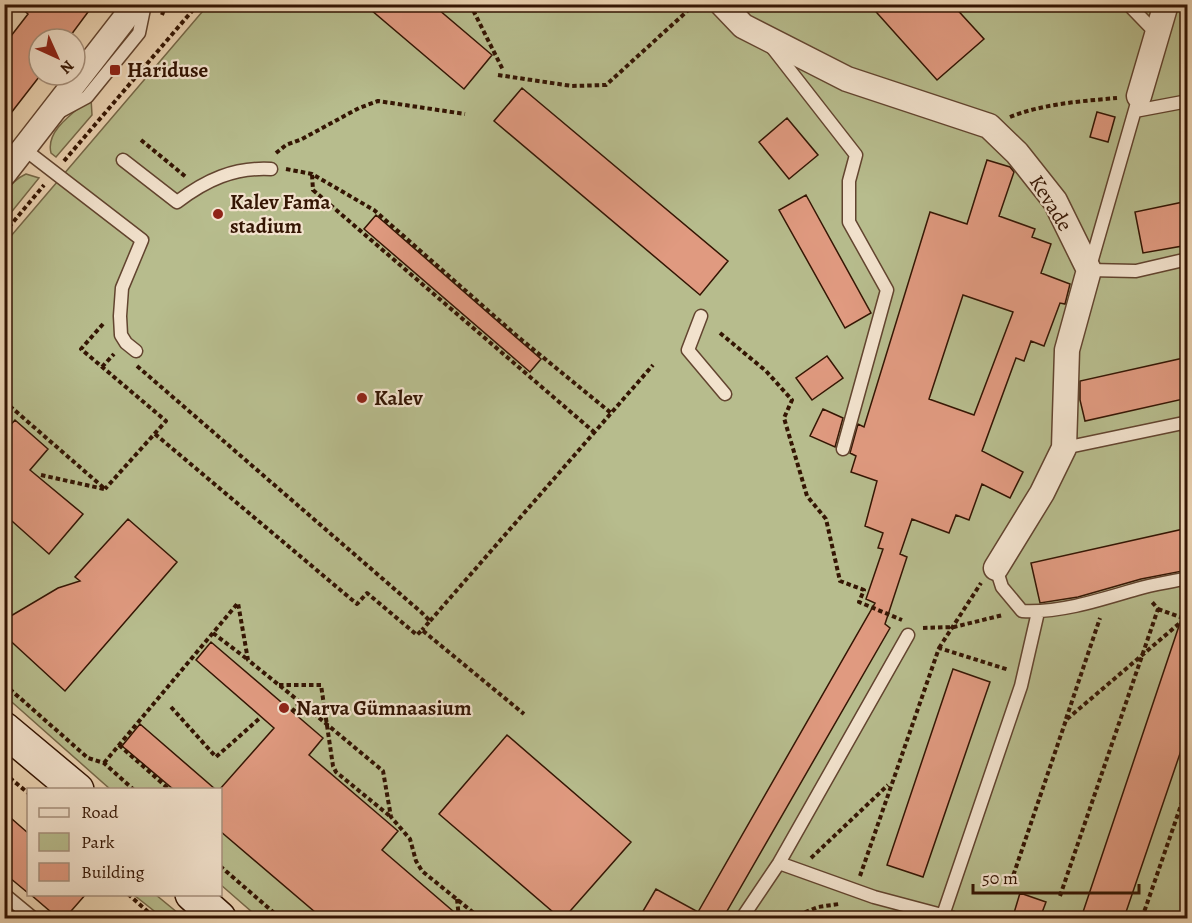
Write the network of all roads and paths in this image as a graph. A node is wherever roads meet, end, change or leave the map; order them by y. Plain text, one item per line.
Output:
1 (136, 4) edge
2 (145, 4) edge
3 (198, 4) edge
4 (470, 4) edge
5 (695, 4) edge
6 (722, 4) edge
7 (1128, 4) edge
8 (1166, 4) edge
9 (1157, 34) junction
10 (763, 36) junction
11 (503, 70) dead end
12 (498, 75) dead end
13 (1188, 101) edge
14 (1137, 104) junction
15 (465, 114) dead end
16 (47, 118) junction
17 (989, 126) junction
18 (141, 140) dead end
19 (24, 150) junction
20 (268, 154) dead end
21 (123, 160) dead end
22 (271, 169) joint
23 (55, 172) junction
24 (4, 174) edge
25 (193, 174) dead end
26 (312, 174) junction
27 (4, 233) edge
28 (1188, 260) edge
29 (1089, 270) junction
30 (121, 304) junction
31 (701, 316) dead end
32 (720, 333) dead end
33 (118, 350) dead end
34 (136, 351) dead end
35 (135, 365) dead end
36 (653, 365) dead end
37 (102, 367) junction
38 (725, 394) dead end
39 (4, 401) edge
40 (611, 413) junction
41 (1188, 422) edge
42 (594, 432) junction
43 (155, 434) junction
44 (1064, 448) junction
45 (843, 449) dead end
46 (41, 475) dead end
47 (105, 489) junction
48 (996, 568) junction
49 (1188, 579) edge
50 (1139, 588) junction
51 (1106, 599) junction
52 (1158, 609) junction
53 (1022, 611) junction
54 (1038, 612) junction
55 (1186, 618) edge
56 (430, 621) junction
57 (910, 627) junction
58 (954, 627) junction
59 (422, 630) junction
60 (213, 633) junction
61 (939, 648) junction
62 (1140, 658) junction
63 (248, 660) junction
64 (1024, 675) junction
65 (4, 684) edge
66 (279, 685) junction
67 (300, 702) junction
68 (171, 707) dead end
69 (292, 712) dead end
70 (524, 714) dead end
71 (261, 717) dead end
72 (1066, 720) junction
73 (327, 725) junction
74 (4, 729) edge
75 (119, 745) junction
76 (104, 763) junction
77 (4, 772) edge
78 (891, 783) junction
79 (1188, 785) edge
80 (75, 788) edge
81 (133, 788) edge
82 (169, 788) edge
83 (27, 792) edge
84 (392, 818) junction
85 (779, 864) junction
86 (222, 868) edge
87 (798, 872) junction
88 (1011, 882) dead end
89 (855, 890) junction
90 (4, 894) edge
91 (130, 896) edge
92 (194, 896) edge
93 (1060, 896) dead end
94 (874, 897) junction
95 (457, 899) junction
96 (948, 917) edge
97 (33, 918) edge
98 (155, 918) edge
99 (219, 918) edge
100 (280, 918) edge
101 (459, 918) edge
102 (480, 918) edge
103 (742, 918) edge
104 (791, 918) edge
105 (1142, 918) edge

1 - 16 street
2 - 16 lane
3 - 23 path
4 - 11 path
5 - 12 path
6 - 10 street, Kevade
7 - 9 lane
8 - 9 street
9 - 14 street
10 - 17 street, Kevade
10 - 45 lane
13 - 14 lane
14 - 17 path
14 - 29 lane
15 - 20 path
16 - 19 street
17 - 29 street, Kevade
18 - 25 path
19 - 23 lane
19 - 24 street
21 - 22 lane
22 - 26 path
23 - 27 path
23 - 30 lane
26 - 40 path
26 - 42 path
28 - 29 lane
29 - 44 street
30 - 34 lane
30 - 37 path
31 - 38 lane
32 - 57 path
33 - 37 path
35 - 56 path
36 - 40 path
37 - 43 path
39 - 47 path
40 - 42 path
41 - 44 lane
42 - 56 path
43 - 47 path
43 - 59 path
44 - 48 street
46 - 47 path
48 - 53 lane
48 - 58 path
49 - 50 lane
50 - 51 lane
50 - 52 path
51 - 54 lane
51 - 72 path
52 - 55 path
52 - 62 path
53 - 54 lane
53 - 58 path
54 - 64 lane
55 - 62 path
56 - 59 path
57 - 58 path
57 - 85 lane
58 - 61 path
59 - 70 path
60 - 63 path
60 - 63 path
60 - 75 path
61 - 64 path
61 - 78 path
62 - 72 path
62 - 93 path
63 - 66 path
64 - 96 lane
65 - 76 path
66 - 67 path
66 - 73 path
67 - 69 path
67 - 73 path
68 - 71 path
72 - 88 path
73 - 84 path
73 - 84 path
74 - 80 main road
75 - 76 path
75 - 82 path
76 - 81 path
77 - 83 path
78 - 87 path
78 - 89 path
79 - 105 path
84 - 95 path
85 - 87 lane
85 - 103 lane
86 - 100 path
87 - 89 lane
89 - 94 lane
90 - 97 lane
91 - 98 path
92 - 99 main road
94 - 96 lane
94 - 104 path
95 - 101 path
95 - 102 path

